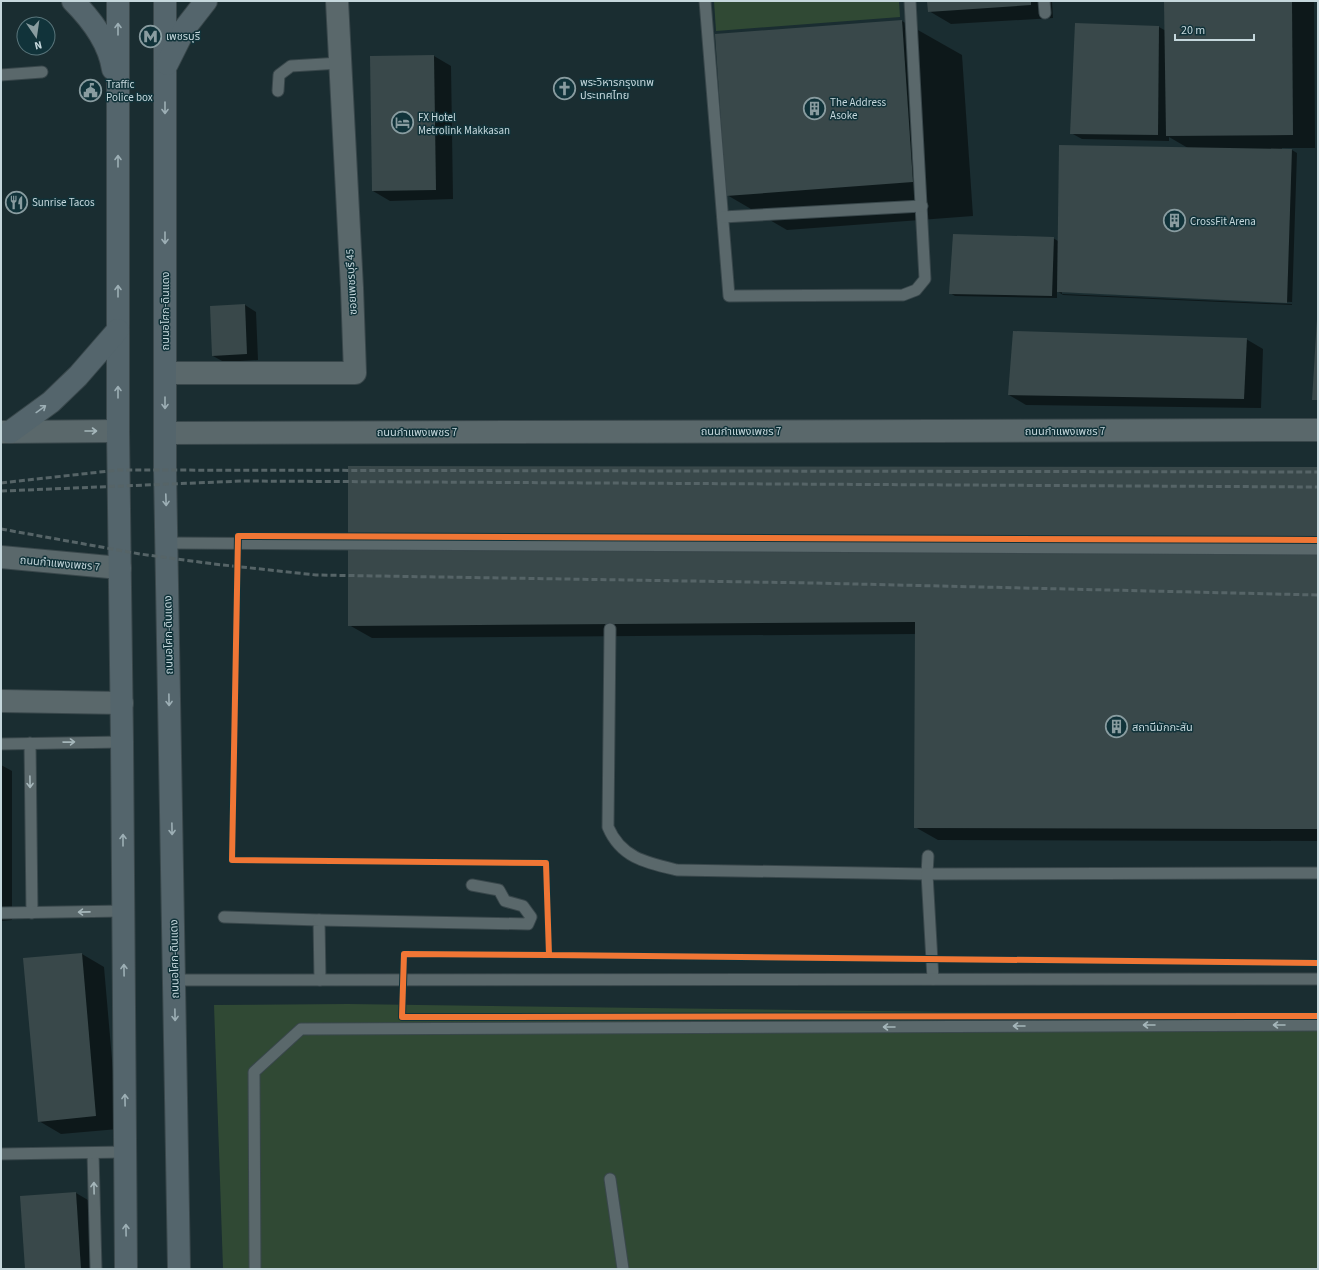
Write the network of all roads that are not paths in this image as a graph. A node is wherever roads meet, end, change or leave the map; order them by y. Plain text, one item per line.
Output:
1 (74, 1) edge
2 (118, 1) edge
3 (165, 1) edge
4 (206, 1) edge
5 (337, 1) edge
6 (705, 1) edge
7 (910, 1) edge
8 (1044, 1) edge
9 (1045, 13) dead end
10 (340, 63) junction
11 (165, 69) junction
12 (42, 72) dead end
13 (1, 75) edge
14 (278, 91) dead end
15 (118, 110) junction
16 (922, 206) junction
17 (723, 217) junction
18 (118, 330) junction
19 (165, 373) junction
20 (1318, 430) edge
21 (118, 431) junction
22 (5, 432) edge
23 (165, 433) junction
24 (167, 543) junction
25 (1318, 549) edge
26 (1, 557) edge
27 (120, 568) junction
28 (610, 629) dead end
29 (1, 701) edge
30 (122, 703) junction
31 (122, 742) junction
32 (1, 744) edge
33 (30, 744) junction
34 (928, 856) dead end
35 (1318, 873) edge
36 (927, 874) junction
37 (472, 885) dead end
38 (123, 911) junction
39 (1, 913) edge
40 (32, 913) junction
41 (224, 917) dead end
42 (319, 920) junction
43 (933, 979) junction
44 (1318, 979) edge
45 (174, 980) junction
46 (320, 980) junction
47 (1318, 1025) edge
48 (125, 1152) junction
49 (93, 1153) junction
50 (1, 1154) edge
51 (610, 1179) dead end
52 (96, 1269) edge
53 (126, 1269) edge
54 (179, 1269) edge
55 (255, 1269) edge
56 (623, 1269) edge

1 - 15 main road
15 -> 2 main road
3 - 11 main road, ถนนอโศก-ดินแดง
4 - 11 main road
5 - 10 street, ซอยเพชรบุรี 45
6 - 17 lane
7 - 16 lane
8 - 9 lane
10 - 14 lane
10 - 19 street, ซอยเพชรบุรี 45
11 -> 19 main road, ถนนอโศก-ดินแดง
12 - 13 lane
18 -> 15 main road
16 - 17 lane
16 - 17 lane
21 -> 18 main road
22 -> 18 main road
19 -> 23 main road, ถนนอโศก-ดินแดง
20 - 23 street, ถนนกำแพงเพชร 7
22 -> 21 street
21 - 27 main road
23 -> 24 main road, ถนนอโศก-ดินแดง
24 - 25 lane
24 -> 45 main road, ถนนอโศก-ดินแดง
26 - 27 street, ถนนกำแพงเพชร 7
27 - 30 main road
28 - 36 lane
29 - 30 street
30 - 31 main road
33 -> 31 lane
38 -> 31 main road
32 - 33 lane
33 -> 40 lane
34 - 36 lane
35 - 36 lane
36 - 43 lane
37 - 42 lane
38 -> 40 lane
48 -> 38 main road
39 - 40 lane
41 - 42 lane
42 - 46 lane
43 - 44 lane
43 - 46 lane
45 - 46 lane
45 -> 54 main road, ถนนอโศก-ดินแดง
47 -> 55 lane
48 - 49 lane
53 -> 48 main road
49 - 50 lane
52 -> 49 lane
51 - 56 lane

